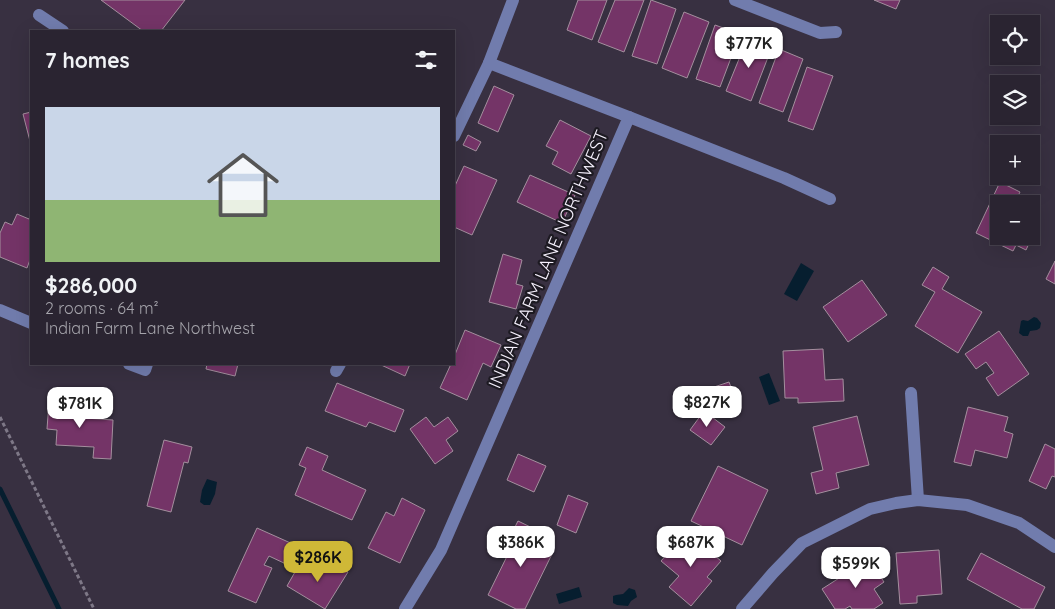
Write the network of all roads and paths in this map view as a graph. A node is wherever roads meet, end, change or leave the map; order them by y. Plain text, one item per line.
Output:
1 (513, 0) edge
2 (735, 0) edge
3 (39, 15) dead end
4 (62, 30) edge
5 (836, 32) dead end
6 (489, 63) junction
7 (629, 117) junction
8 (455, 134) edge
9 (830, 199) dead end
10 (0, 310) edge
11 (30, 323) edge
12 (132, 365) edge
13 (147, 365) edge
14 (911, 393) dead end
15 (0, 417) edge
16 (918, 500) junction
17 (1055, 547) edge
18 (94, 609) edge
19 (405, 609) edge
20 (742, 609) edge

1 - 6 street
2 - 5 street
3 - 4 street
6 - 7 street, INDIAN FARM LANE NORTHWEST
6 - 8 street
7 - 9 street
7 - 19 street, INDIAN FARM LANE NORTHWEST
10 - 11 street
12 - 13 street
14 - 16 street
15 - 18 path
16 - 17 street
16 - 20 street

